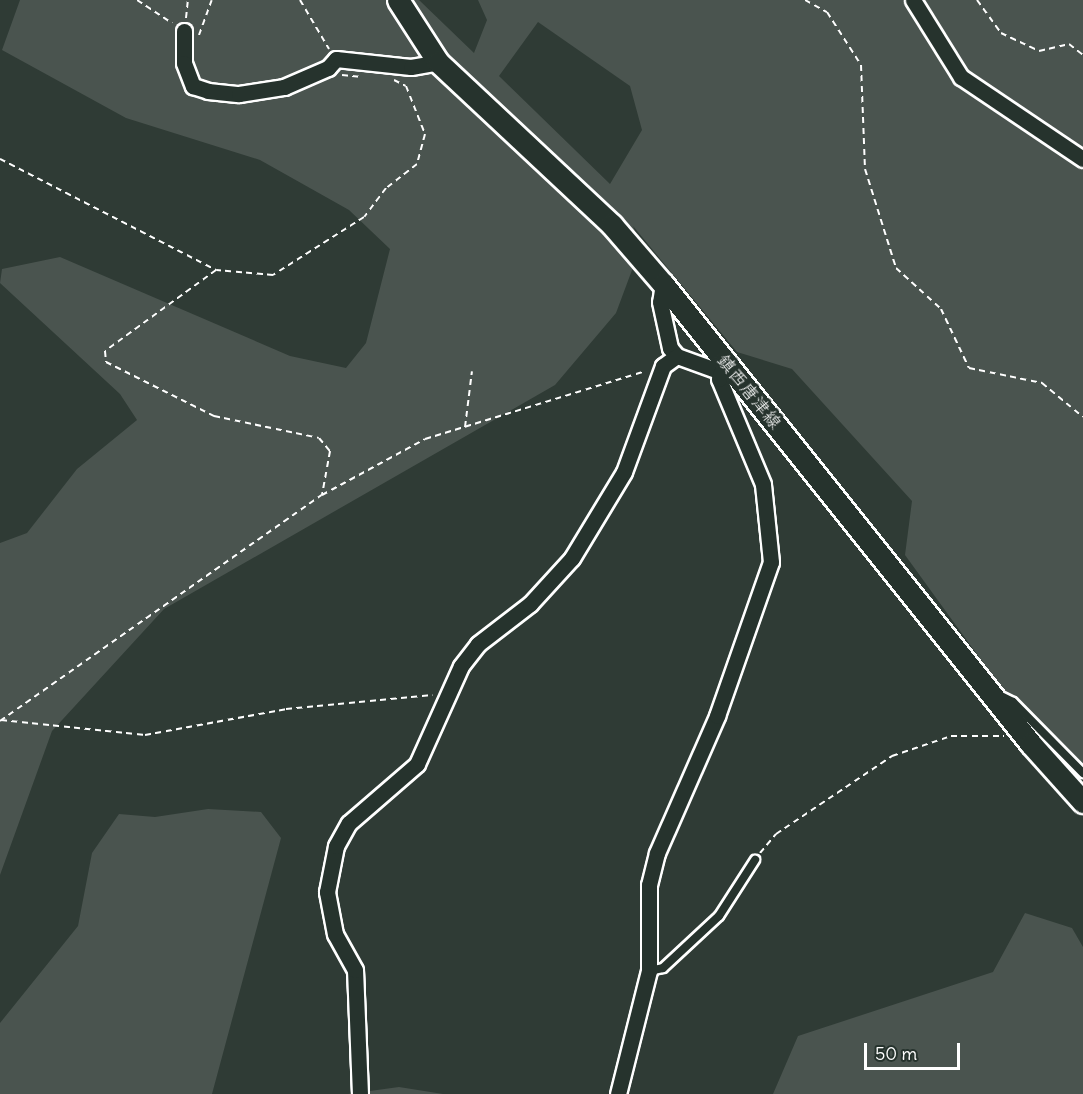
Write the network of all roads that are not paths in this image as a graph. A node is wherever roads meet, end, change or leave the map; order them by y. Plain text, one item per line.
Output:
1 (398, 0) edge
2 (913, 0) edge
3 (184, 30) road end
4 (438, 62) junction
5 (1083, 159) edge
6 (663, 284) junction
7 (677, 356) junction
8 (725, 369) junction
9 (986, 688) junction
10 (1083, 774) edge
11 (1083, 802) edge
12 (755, 860) road end
13 (649, 971) junction
14 (360, 1094) edge
15 (618, 1094) edge

1 - 4 main road, 鎮西唐津線
2 - 5 street
3 - 4 street
4 - 6 main road, 鎮西唐津線
6 - 7 street
6 - 8 main road, 鎮西唐津線
7 - 8 street
7 - 14 street
8 - 9 main road, 鎮西唐津線
8 - 13 street
9 - 10 lane
9 - 11 main road, 鎮西唐津線
12 - 13 lane
13 - 15 street

